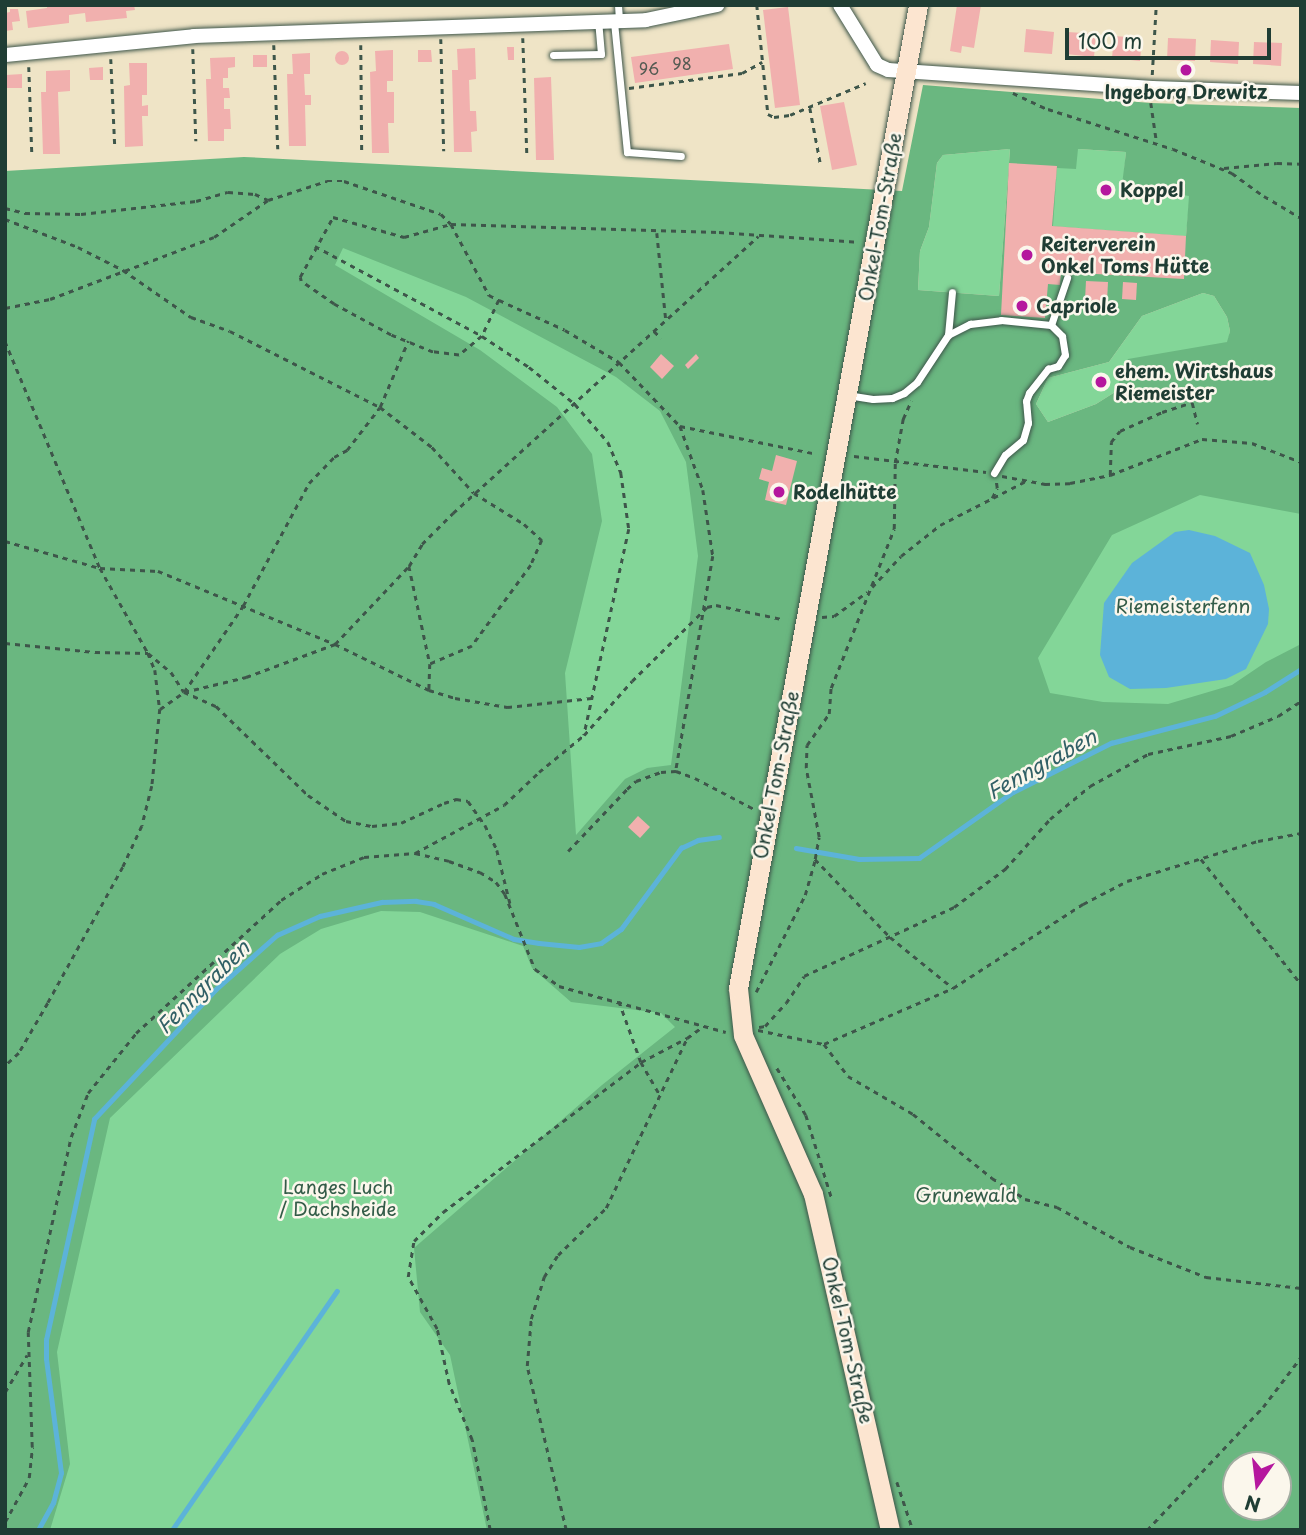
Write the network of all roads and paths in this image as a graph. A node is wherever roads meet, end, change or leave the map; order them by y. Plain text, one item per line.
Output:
1 (618, 5) edge
2 (717, 5) edge
3 (757, 5) edge
4 (840, 5) edge
5 (918, 5) edge
6 (1156, 5) edge
7 (617, 21) junction
8 (598, 22) junction
9 (523, 34) dead end
10 (440, 36) dead end
11 (361, 38) dead end
12 (274, 42) dead end
13 (193, 46) dead end
14 (111, 52) dead end
15 (5, 55) edge
16 (554, 55) dead end
17 (29, 60) dead end
18 (763, 61) junction
19 (906, 70) junction
20 (1152, 76) dead end
21 (620, 80) junction
22 (866, 83) dead end
23 (1010, 92) dead end
24 (1301, 93) edge
25 (1151, 103) dead end
26 (810, 108) junction
27 (196, 141) dead end
28 (1157, 144) junction
29 (115, 146) dead end
30 (278, 149) dead end
31 (444, 151) dead end
32 (362, 152) dead end
33 (32, 155) dead end
34 (527, 155) dead end
35 (681, 156) dead end
36 (1301, 164) edge
37 (821, 166) dead end
38 (1221, 168) junction
39 (268, 200) junction
40 (5, 208) edge
41 (1301, 218) edge
42 (5, 219) edge
43 (451, 224) junction
44 (657, 232) junction
45 (758, 236) junction
46 (857, 242) dead end
47 (315, 246) junction
48 (123, 270) junction
49 (1067, 278) dead end
50 (952, 292) dead end
51 (499, 300) junction
52 (5, 308) edge
53 (666, 320) junction
54 (1051, 325) junction
55 (654, 331) junction
56 (948, 335) junction
57 (482, 336) junction
58 (661, 338) dead end
59 (5, 341) edge
60 (408, 341) junction
61 (620, 362) junction
62 (917, 382) junction
63 (1190, 393) dead end
64 (846, 394) junction
65 (1192, 402) junction
66 (575, 404) junction
67 (380, 407) junction
68 (1198, 424) dead end
69 (680, 426) junction
70 (813, 453) dead end
71 (854, 456) dead end
72 (1301, 462) edge
73 (895, 463) junction
74 (995, 473) junction
75 (1110, 475) junction
76 (1026, 481) junction
77 (474, 492) junction
78 (992, 498) junction
79 (5, 541) edge
80 (409, 566) junction
81 (100, 568) junction
82 (869, 590) junction
83 (243, 606) junction
84 (707, 607) junction
85 (820, 618) dead end
86 (782, 619) dead end
87 (5, 643) edge
88 (335, 644) junction
89 (148, 653) junction
90 (430, 664) junction
91 (429, 690) junction
92 (184, 692) junction
93 (592, 698) junction
94 (1301, 701) edge
95 (160, 709) junction
96 (584, 735) junction
97 (676, 771) junction
98 (769, 816) junction
99 (480, 818) junction
100 (1301, 833) edge
101 (568, 851) dead end
102 (415, 853) junction
103 (1201, 859) junction
104 (512, 911) junction
105 (890, 937) junction
106 (1301, 984) edge
107 (953, 988) junction
108 (619, 1001) junction
109 (702, 1027) junction
110 (743, 1035) junction
111 (687, 1038) junction
112 (824, 1044) junction
113 (641, 1062) junction
114 (5, 1066) edge
115 (661, 1096) junction
116 (1301, 1288) edge
117 (28, 1354) junction
118 (1301, 1357) edge
119 (5, 1392) edge
120 (5, 1522) edge
121 (490, 1530) edge
122 (566, 1530) edge
123 (890, 1530) edge
124 (1147, 1530) edge

1 - 7 lane
2 - 7 street
3 - 18 path
4 - 19 street
5 - 19 main road, Onkel-Tom-Straße
6 - 20 path
7 - 8 street
7 - 21 lane
8 - 15 street
8 - 16 lane
9 - 34 path
10 - 31 path
11 - 32 path
12 - 30 path
13 - 27 path
14 - 29 path
17 - 33 path
18 - 21 path
18 - 26 path
19 - 24 street
19 - 64 main road, Onkel-Tom-Straße
21 - 35 lane
22 - 26 path
23 - 28 path
25 - 28 path
26 - 37 path
28 - 38 path
36 - 38 path
38 - 41 path
39 - 40 path
39 - 43 path
39 - 48 path
42 - 48 path
43 - 44 path
43 - 47 path
43 - 51 path
44 - 45 path
44 - 53 path
45 - 46 path
45 - 53 path
47 - 57 path
47 - 60 path
48 - 52 path
48 - 67 path
49 - 54 lane
50 - 56 lane
51 - 57 path
51 - 61 path
53 - 55 path
54 - 56 lane
54 - 74 lane
55 - 58 path
55 - 61 path
56 - 62 lane
57 - 60 path
57 - 66 path
59 - 81 path
60 - 67 path
61 - 66 path
61 - 69 path
62 - 64 lane
62 - 73 path
63 - 65 path
64 - 98 main road, Onkel-Tom-Straße
65 - 68 path
65 - 75 path
66 - 77 path
66 - 93 path
67 - 77 path
67 - 83 path
69 - 70 path
69 - 84 path
71 - 73 path
72 - 75 path
73 - 74 path
73 - 82 path
74 - 76 path
74 - 78 path
75 - 76 path
76 - 78 path
77 - 80 path
77 - 90 path
78 - 82 path
79 - 81 path
80 - 88 path
80 - 90 path
81 - 83 path
81 - 89 path
82 - 85 path
82 - 105 path
83 - 88 path
83 - 92 path
84 - 86 path
84 - 96 path
84 - 97 path
87 - 89 path
88 - 91 path
88 - 92 path
89 - 92 path
89 - 95 path
90 - 91 path
91 - 93 path
92 - 95 path
92 - 99 path
93 - 96 path
94 - 105 path
95 - 114 path
96 - 99 path
97 - 98 path
97 - 101 path
98 - 110 main road, Onkel-Tom-Straße
99 - 102 path
99 - 104 path
100 - 103 path
102 - 104 path
102 - 117 path
103 - 106 path
103 - 107 path
104 - 108 path
105 - 107 path
105 - 112 path
107 - 112 path
108 - 109 path
108 - 113 path
109 - 110 path
109 - 111 path
110 - 123 main road, Onkel-Tom-Straße
111 - 113 path
111 - 115 path
112 - 116 path
113 - 115 path
113 - 121 path
115 - 122 path
117 - 119 path
117 - 120 path
118 - 124 path

